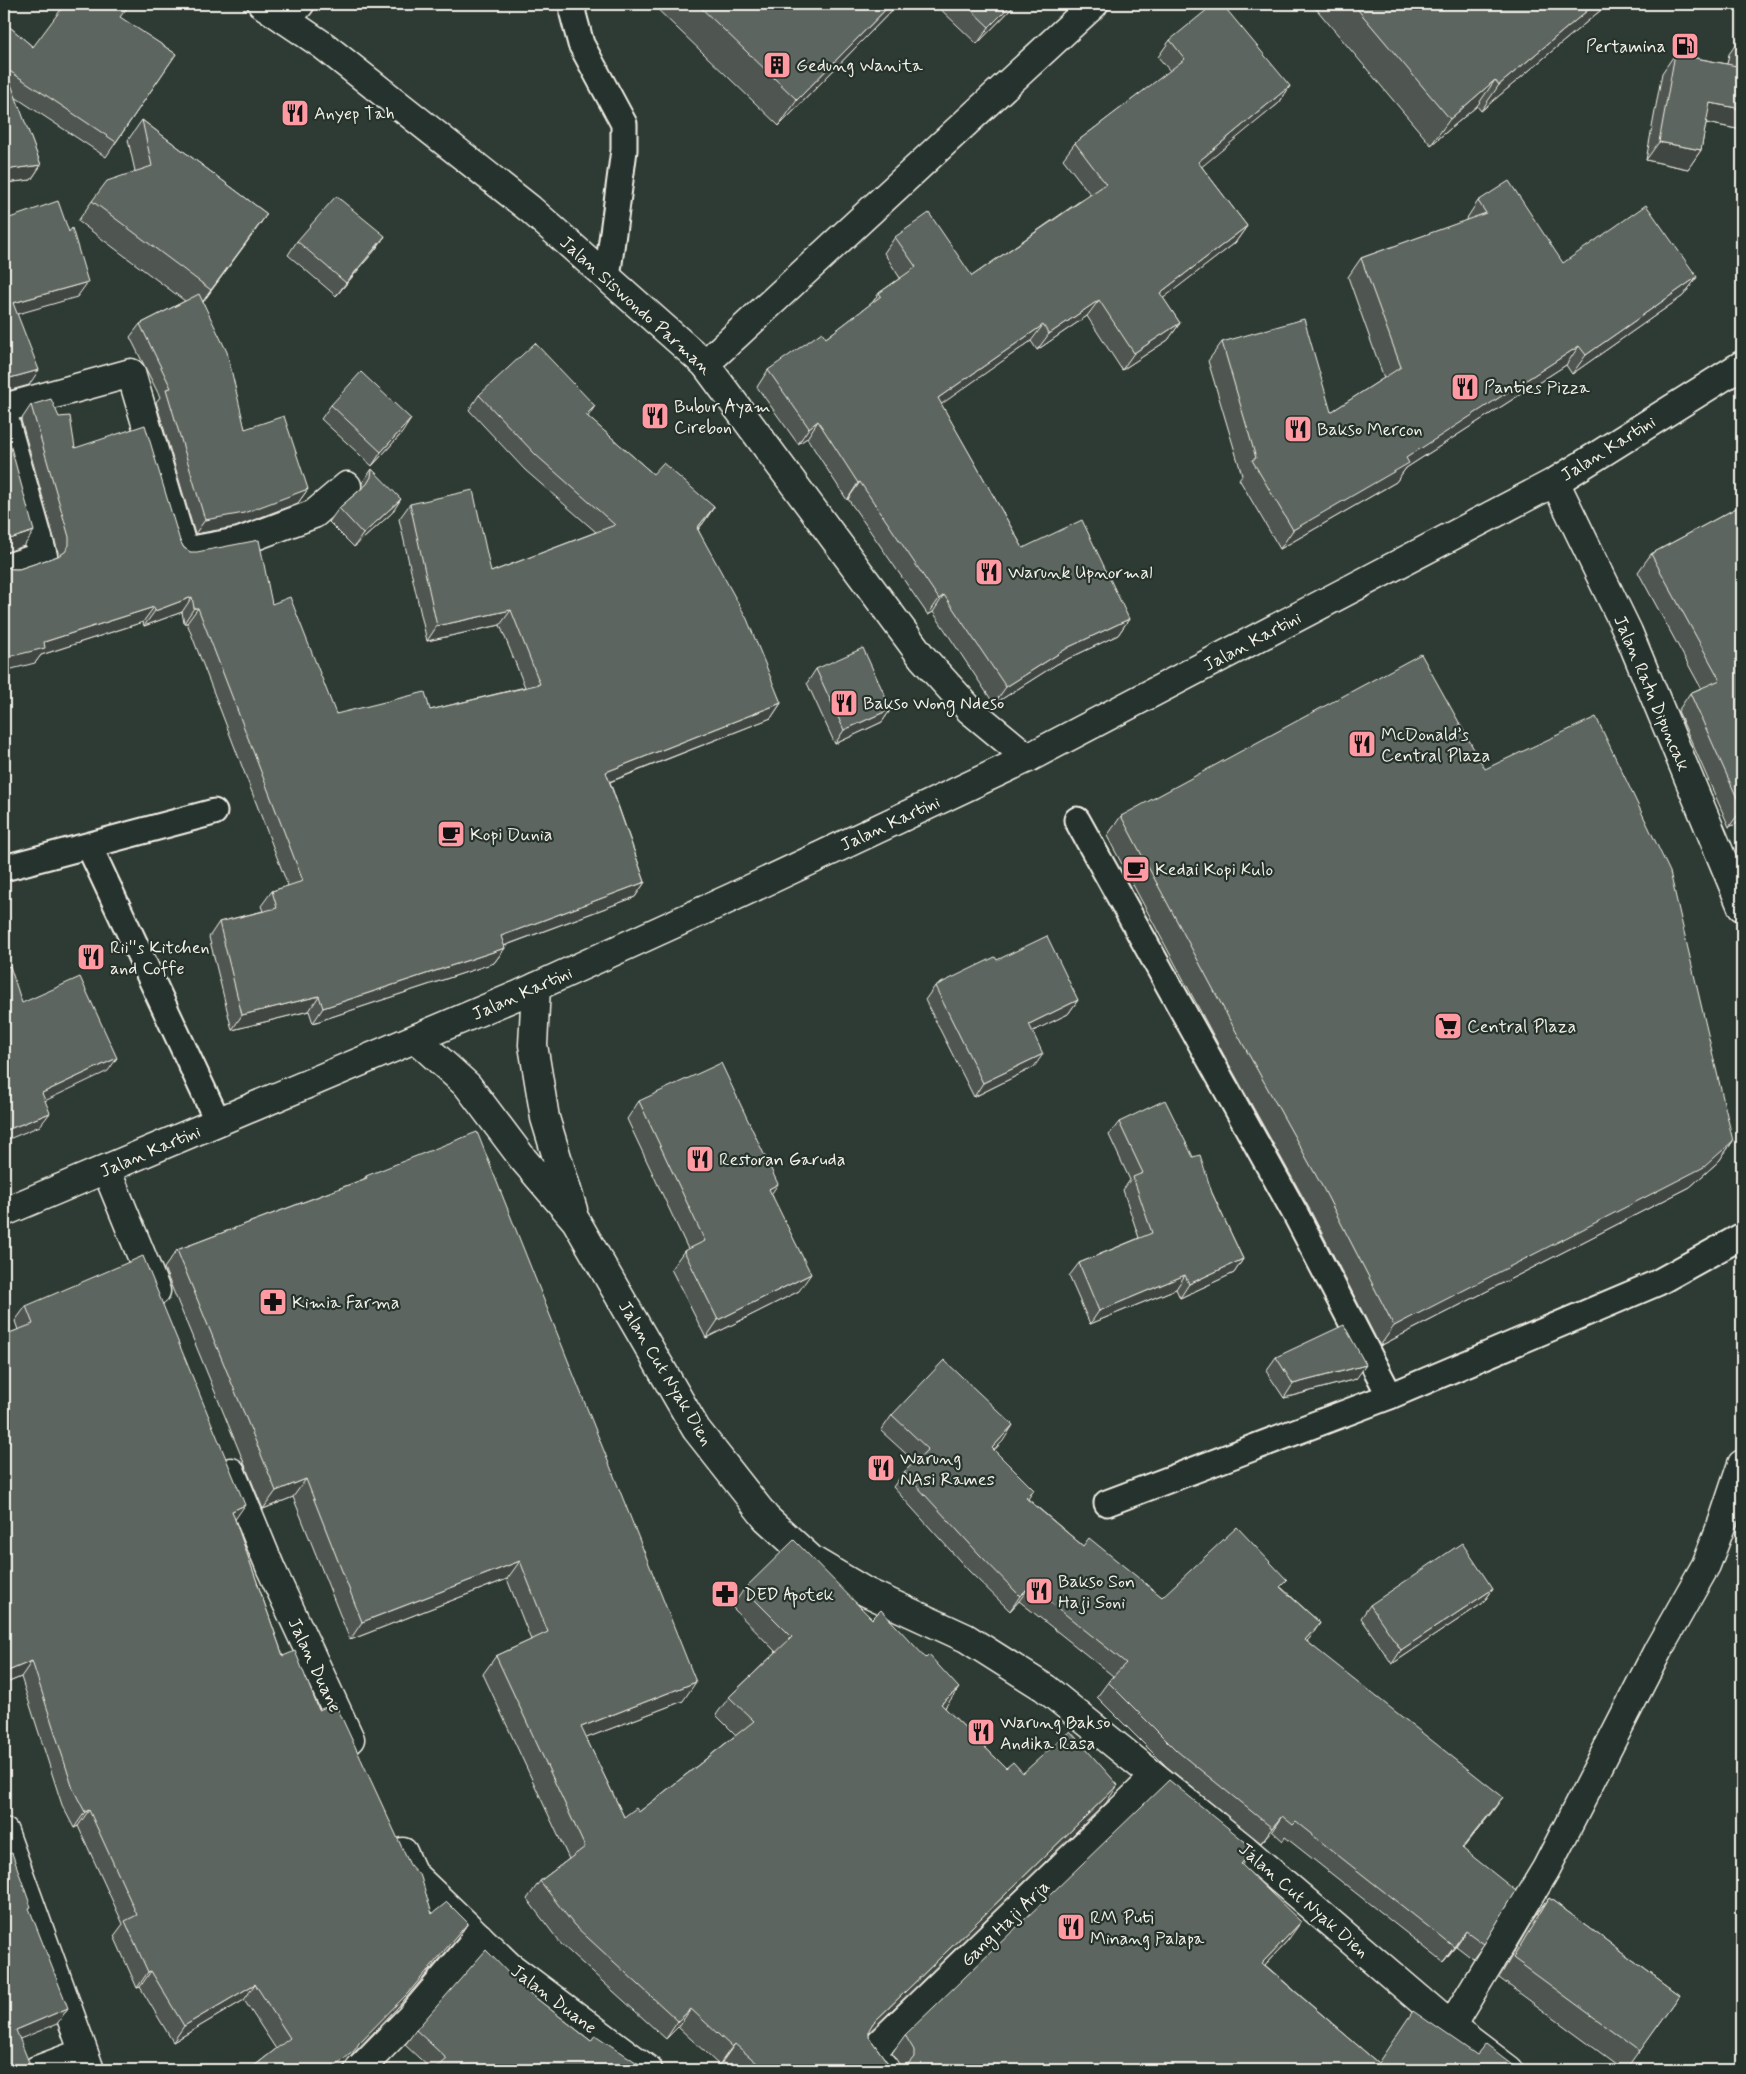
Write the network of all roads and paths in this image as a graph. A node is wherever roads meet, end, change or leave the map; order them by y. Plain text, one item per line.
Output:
1 (262, 4) edge
2 (573, 4) edge
3 (1094, 4) edge
4 (293, 12) edge
5 (607, 278) junction
6 (705, 364) junction
7 (1742, 365) edge
8 (4, 408) edge
9 (4, 418) edge
10 (1555, 482) junction
11 (347, 486) dead end
12 (4, 569) edge
13 (1028, 758) junction
14 (214, 812) dead end
15 (1077, 820) dead end
16 (89, 846) junction
17 (4, 868) edge
18 (1742, 907) edge
19 (536, 987) junction
20 (416, 1039) junction
21 (218, 1122) junction
22 (106, 1169) junction
23 (4, 1212) edge
24 (576, 1221) junction
25 (1742, 1236) edge
26 (166, 1314) edge
27 (1390, 1396) junction
28 (222, 1451) edge
29 (1742, 1464) edge
30 (1107, 1503) dead end
31 (1733, 1525) edge
32 (361, 1764) edge
33 (1155, 1777) junction
34 (4, 1832) edge
35 (393, 1833) edge
36 (479, 1937) junction
37 (1451, 2026) junction
38 (86, 2061) edge
39 (37, 2070) edge
40 (359, 2070) edge
41 (648, 2070) edge
42 (886, 2070) edge
43 (1509, 2070) edge

1 - 4 main road, Jalan Siswondo Parman
2 - 5 lane
3 - 6 main road
4 - 5 main road, Jalan Siswondo Parman
5 - 6 main road, Jalan Siswondo Parman
6 - 13 main road, Jalan Siswondo Parman
7 - 10 main road, Jalan Kartini
8 - 11 main road
9 - 12 main road
10 - 13 main road, Jalan Kartini
10 - 18 main road, Jalan Ratu Dipuncak
13 - 19 main road, Jalan Kartini
14 - 16 lane
15 - 27 lane
16 - 17 lane
16 - 21 lane
19 - 20 main road, Jalan Kartini
19 - 24 main road, Jalan Cut Nyak Dien
20 - 21 main road, Jalan Kartini
20 - 24 main road, Jalan Cut Nyak Dien
21 - 22 main road, Jalan Kartini
22 - 23 main road, Jalan Kartini
22 - 26 main road
24 - 33 main road, Jalan Cut Nyak Dien
25 - 27 lane
27 - 30 lane
28 - 32 main road, Jalan Duane
29 - 31 main road
31 - 37 main road
33 - 37 main road, Jalan Cut Nyak Dien
33 - 42 main road, Gang Haji Arja
34 - 38 main road
35 - 36 main road, Jalan Duane
36 - 40 main road
36 - 41 main road, Jalan Duane
37 - 43 main road, Jalan Cut Nyak Dien
38 - 39 main road

